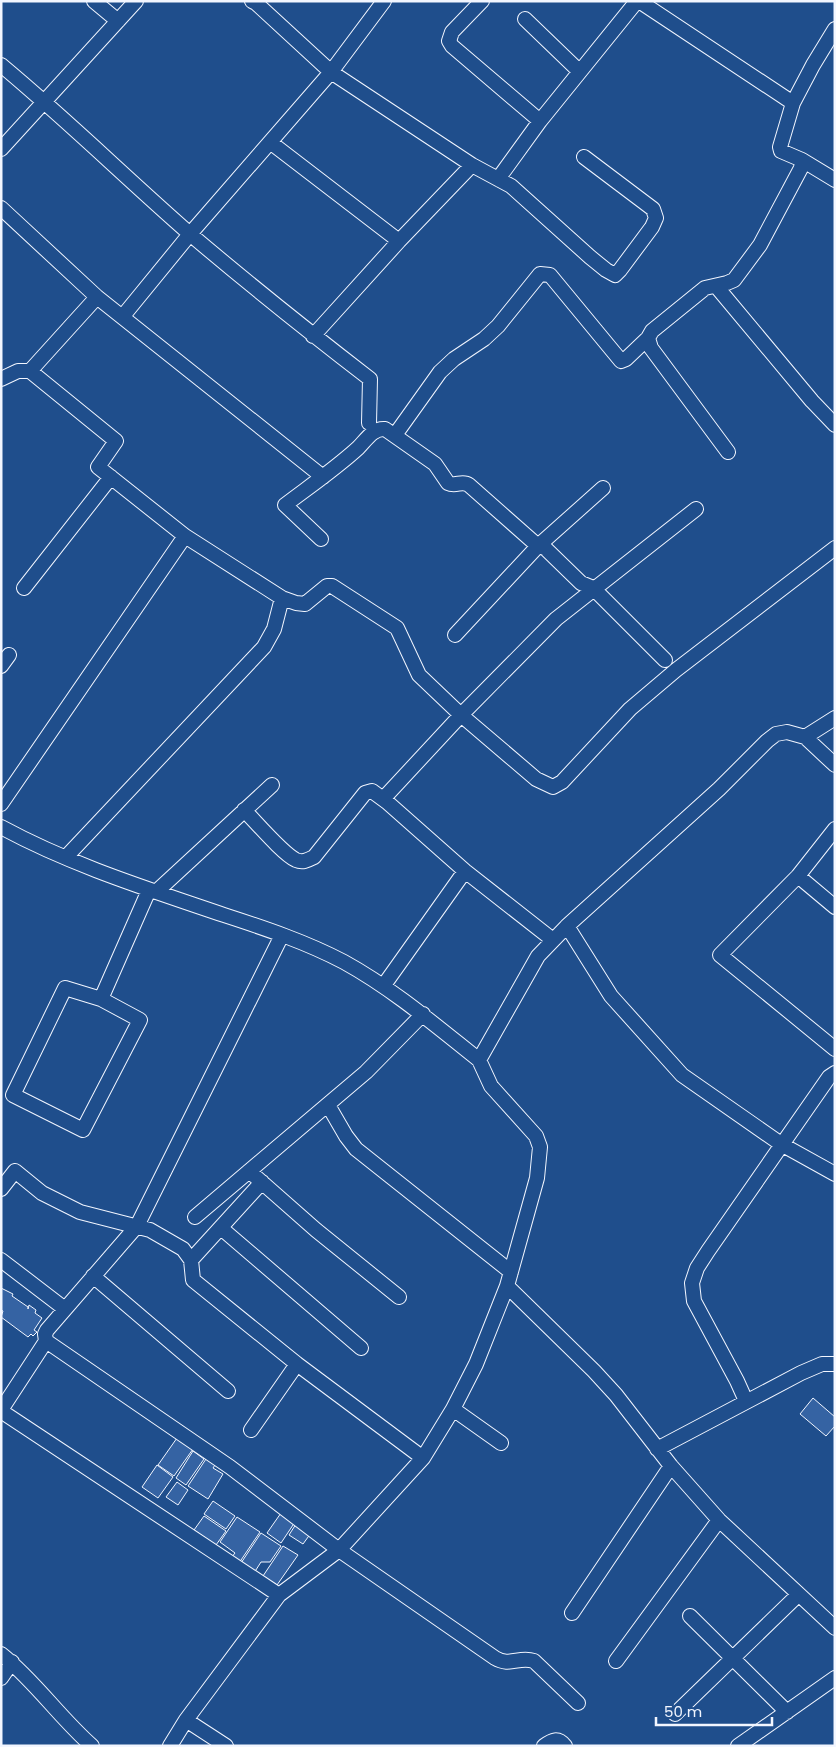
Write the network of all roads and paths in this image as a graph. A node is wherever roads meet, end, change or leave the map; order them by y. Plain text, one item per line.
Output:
1 (94, 1) edge
2 (136, 1) edge
3 (384, 1) edge
4 (482, 1) edge
5 (638, 1) edge
6 (256, 2) edge
7 (118, 20) junction
8 (525, 20) dead end
9 (835, 29) edge
10 (1, 65) edge
11 (579, 71) junction
12 (331, 72) junction
13 (45, 102) junction
14 (793, 103) junction
15 (540, 121) junction
16 (270, 142) junction
17 (1, 149) edge
18 (584, 157) dead end
19 (802, 160) junction
20 (472, 165) junction
21 (498, 179) junction
22 (835, 180) edge
23 (1, 208) edge
24 (190, 234) junction
25 (399, 241) junction
26 (716, 286) junction
27 (97, 296) junction
28 (122, 316) junction
29 (313, 336) junction
30 (648, 338) junction
31 (30, 371) junction
32 (1, 379) edge
33 (369, 423) dead end
34 (835, 425) edge
35 (395, 435) junction
36 (728, 452) dead end
37 (111, 477) junction
38 (323, 477) junction
39 (603, 488) dead end
40 (696, 509) dead end
41 (185, 536) junction
42 (321, 540) dead end
43 (538, 546) junction
44 (835, 548) edge
45 (24, 588) dead end
46 (593, 588) junction
47 (282, 598) junction
48 (455, 635) dead end
49 (665, 660) dead end
50 (461, 715) junction
51 (835, 718) edge
52 (805, 737) junction
53 (835, 765) edge
54 (272, 785) dead end
55 (383, 799) junction
56 (1, 804) edge
57 (244, 810) junction
58 (1, 827) edge
59 (835, 829) edge
60 (66, 857) junction
61 (465, 871) junction
62 (798, 876) junction
63 (152, 891) junction
64 (835, 907) edge
65 (567, 926) junction
66 (282, 935) junction
67 (553, 940) junction
68 (384, 985) junction
69 (101, 999) junction
70 (423, 1014) junction
71 (835, 1049) edge
72 (479, 1060) junction
73 (835, 1073) edge
74 (328, 1106) junction
75 (781, 1144) junction
76 (249, 1171) junction
77 (835, 1174) edge
78 (262, 1182) junction
79 (1, 1189) edge
80 (195, 1217) dead end
81 (137, 1226) junction
82 (221, 1228) junction
83 (1, 1260) edge
84 (191, 1260) junction
85 (511, 1272) junction
86 (93, 1276) junction
87 (507, 1286) junction
88 (399, 1297) dead end
89 (64, 1309) junction
90 (46, 1342) junction
91 (361, 1348) dead end
92 (297, 1364) junction
93 (835, 1364) edge
94 (228, 1391) dead end
95 (746, 1401) junction
96 (453, 1409) junction
97 (1, 1410) edge
98 (251, 1430) dead end
99 (501, 1442) dead end
100 (657, 1449) junction
101 (423, 1458) junction
102 (671, 1466) junction
103 (719, 1520) junction
104 (339, 1550) junction
105 (279, 1595) junction
106 (798, 1595) junction
107 (572, 1613) dead end
108 (690, 1616) dead end
109 (835, 1628) edge
110 (6, 1658) edge
111 (733, 1658) junction
112 (616, 1661) dead end
113 (1, 1678) edge
114 (835, 1678) edge
115 (578, 1703) dead end
116 (787, 1712) junction
117 (674, 1714) dead end
118 (186, 1720) junction
119 (92, 1746) edge
120 (170, 1746) edge
121 (226, 1746) edge
122 (544, 1746) edge
123 (565, 1746) edge
124 (738, 1746) edge

1 - 7 street
2 - 7 street
3 - 12 street
4 - 15 street
5 - 11 street
5 - 14 street
6 - 12 street
7 - 13 street
8 - 11 street
9 - 14 street
10 - 13 street
11 - 15 street
12 - 16 street
12 - 20 street
13 - 17 street
13 - 24 street
14 - 19 street
15 - 21 street
16 - 24 street
16 - 25 street
18 - 21 street
19 - 22 street
19 - 26 street
20 - 21 street
20 - 25 street
23 - 27 street
24 - 28 street
24 - 29 street
25 - 29 street
26 - 30 street
26 - 34 street
27 - 28 street
27 - 31 street
28 - 38 street
29 - 33 street
30 - 35 street
30 - 36 street
31 - 32 street
31 - 37 street
35 - 38 street
35 - 43 street
37 - 41 street
37 - 45 street
38 - 42 street
39 - 43 street
40 - 46 street
41 - 47 street
41 - 56 street
43 - 46 street
43 - 48 street
44 - 50 street
46 - 49 street
46 - 50 street
47 - 50 street
47 - 60 street
50 - 55 street
51 - 52 street
52 - 53 street
52 - 65 street
54 - 57 street
55 - 57 street
55 - 61 street
57 - 63 street
58 - 60 street
59 - 62 street
60 - 63 street
61 - 67 street
61 - 68 street
62 - 64 street
62 - 71 street
63 - 66 street
63 - 69 street
65 - 67 street
65 - 75 street
66 - 68 street
66 - 81 street
67 - 72 street
68 - 70 street
69 - 69 street
70 - 72 street
70 - 74 street
72 - 85 street
73 - 75 street
74 - 76 street
74 - 85 street
75 - 77 street
75 - 95 street
76 - 78 street
76 - 80 street
78 - 82 street
78 - 88 street
79 - 81 street
81 - 84 street
81 - 86 street
82 - 84 street
82 - 91 street
83 - 89 street
84 - 92 street
85 - 87 street
86 - 89 street
86 - 94 street
87 - 96 street
87 - 100 street
89 - 90 street
90 - 97 street
90 - 104 street
92 - 98 street
92 - 101 street
93 - 95 street
95 - 100 street
96 - 99 street
96 - 101 street
97 - 105 street
100 - 102 street
101 - 104 street
102 - 103 street
102 - 107 street
103 - 106 street
103 - 112 street
104 - 105 street
104 - 115 street
105 - 118 street
106 - 109 street
106 - 111 street
108 - 111 street
110 - 113 street
110 - 119 street
111 - 116 street
111 - 117 street
114 - 116 street
116 - 124 street
118 - 120 street
118 - 121 street
122 - 123 street

